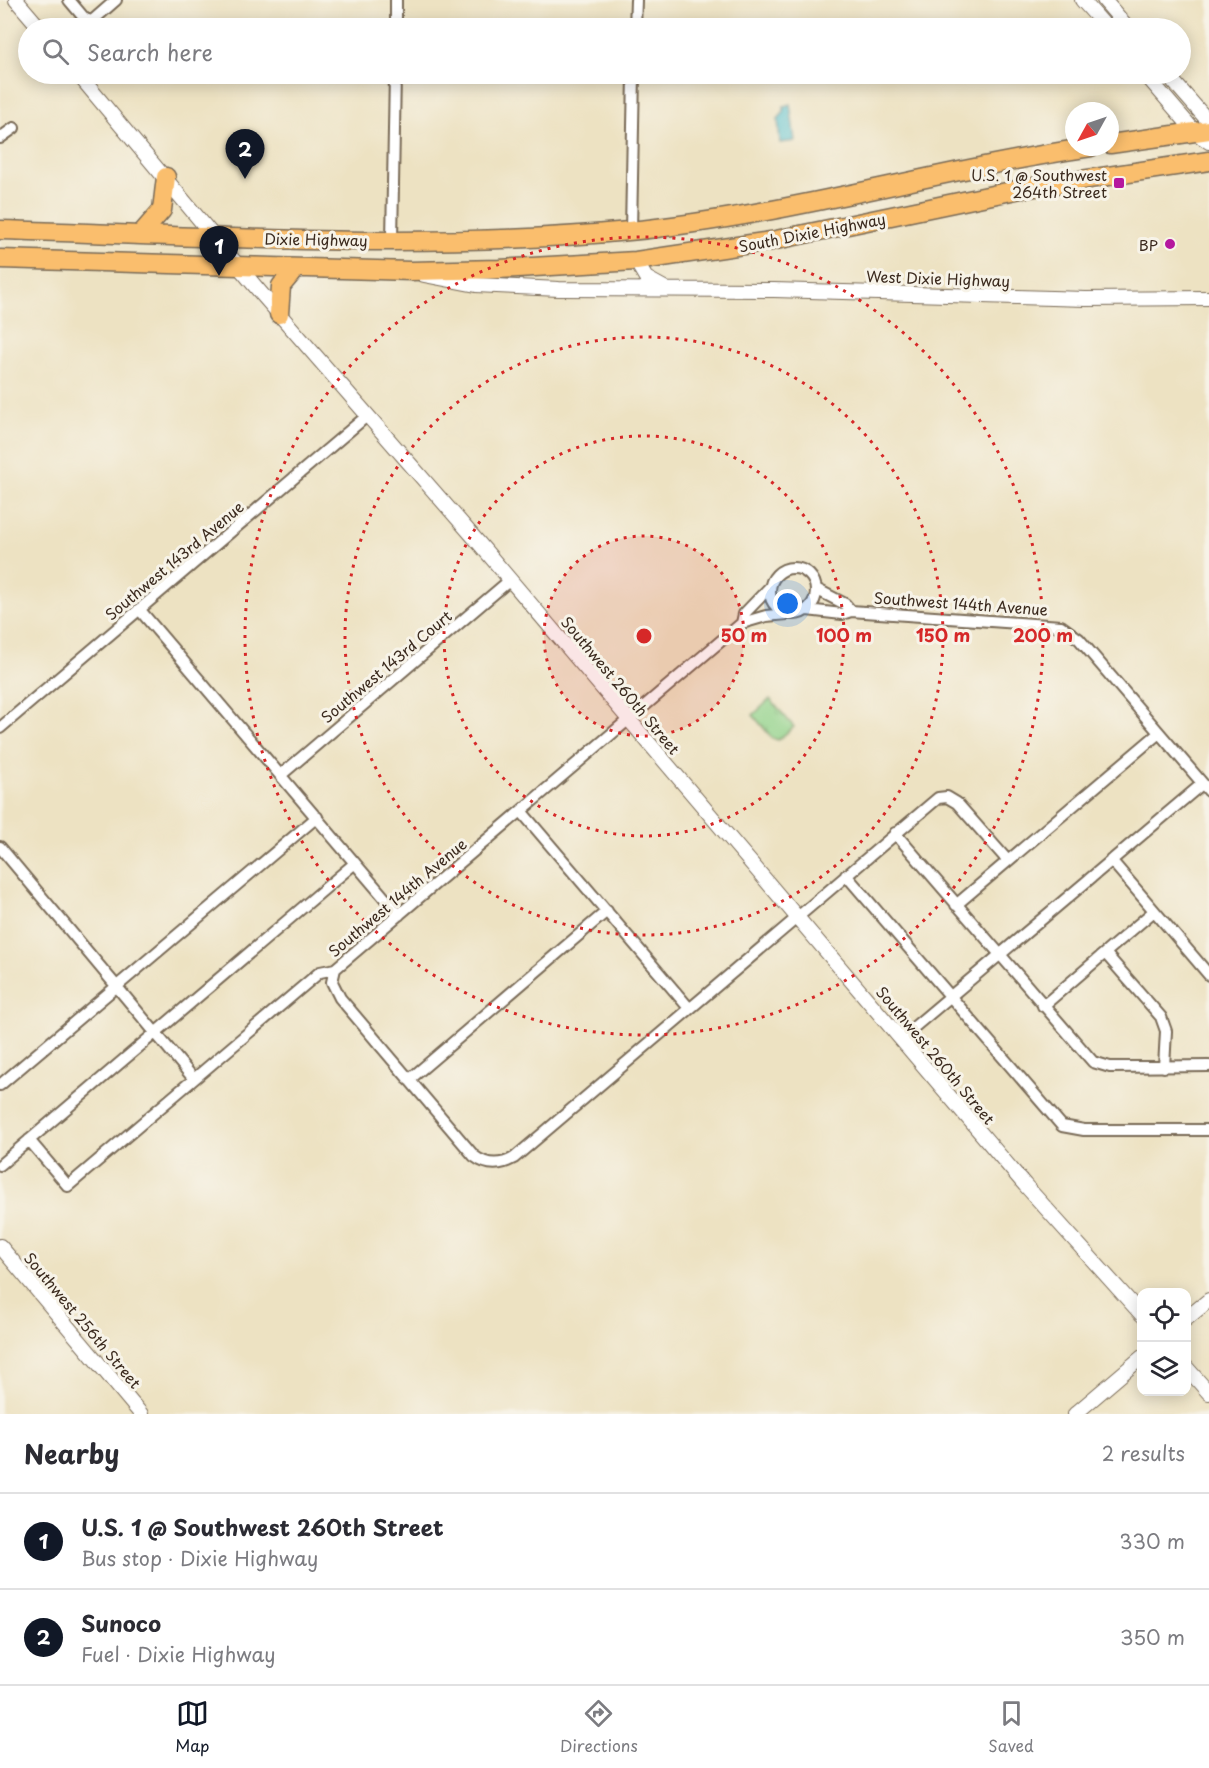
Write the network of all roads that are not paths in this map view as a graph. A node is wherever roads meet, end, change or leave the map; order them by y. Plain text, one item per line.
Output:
1 (16, 0) edge
2 (69, 0) edge
3 (116, 0) edge
4 (396, 0) edge
5 (636, 0) edge
6 (1082, 0) edge
7 (1104, 0) edge
8 (31, 18) edge
9 (85, 18) edge
10 (95, 18) edge
11 (396, 18) edge
12 (635, 18) edge
13 (1098, 18) edge
14 (1119, 18) edge
15 (87, 84) edge
16 (395, 84) edge
17 (634, 84) edge
18 (1156, 84) edge
19 (1174, 84) edge
20 (14, 128) dead end
21 (1206, 132) edge
22 (0, 138) edge
23 (1119, 143) edge
24 (1065, 152) edge
25 (1209, 161) edge
26 (166, 177) junction
27 (0, 231) edge
28 (631, 231) junction
29 (141, 234) junction
30 (214, 237) junction
31 (392, 240) junction
32 (0, 259) edge
33 (636, 261) junction
34 (238, 266) junction
35 (296, 268) junction
36 (411, 271) junction
37 (666, 289) junction
38 (1209, 298) edge
39 (279, 314) junction
40 (368, 415) junction
41 (510, 580) junction
42 (770, 587) junction
43 (816, 589) junction
44 (140, 609) junction
45 (807, 610) junction
46 (851, 611) junction
47 (787, 614) junction
48 (742, 623) junction
49 (629, 720) junction
50 (0, 728) edge
51 (1159, 733) junction
52 (281, 775) junction
53 (1206, 788) edge
54 (521, 811) junction
55 (317, 817) junction
56 (896, 833) junction
57 (0, 847) edge
58 (1111, 860) junction
59 (1008, 861) junction
60 (355, 863) junction
61 (846, 875) junction
62 (956, 905) junction
63 (607, 911) junction
64 (1154, 911) junction
65 (399, 915) junction
66 (797, 917) junction
67 (1106, 953) junction
68 (1000, 955) junction
69 (335, 969) junction
70 (1209, 975) edge
71 (116, 987) junction
72 (950, 997) junction
73 (1043, 1006) junction
74 (689, 1008) junction
75 (155, 1033) junction
76 (900, 1039) junction
77 (1209, 1066) edge
78 (1164, 1067) junction
79 (194, 1079) junction
80 (409, 1080) junction
81 (0, 1085) edge
82 (1209, 1130) edge
83 (29, 1140) junction
84 (0, 1165) edge
85 (0, 1246) edge
86 (1209, 1300) edge
87 (1137, 1310) edge
88 (1191, 1315) edge
89 (1137, 1361) edge
90 (1191, 1373) edge
91 (1209, 1393) edge
92 (141, 1414) edge
93 (1075, 1414) edge

1 - 8 street
2 - 9 street
3 - 10 street
4 - 11 street
5 - 12 street
6 - 13 street
7 - 14 street
15 - 26 street, Southwest 260th Street
16 - 31 street
17 - 28 street
18 - 21 street
19 - 21 street
20 - 22 street
21 - 23 highway
24 - 28 highway, South Dixie Highway
25 - 33 highway, South Dixie Highway
26 - 29 highway
26 - 30 street, Southwest 260th Street
27 - 29 highway, Dixie Highway
28 - 31 highway, Dixie Highway
28 - 33 highway
29 - 30 highway, Dixie Highway
30 - 31 highway, Dixie Highway
30 - 34 street, Southwest 260th Street
32 - 34 highway, Dixie Highway
33 - 36 highway, South Dixie Highway
33 - 37 street
34 - 35 highway, Dixie Highway
34 - 39 street, Southwest 260th Street
35 - 36 highway, Dixie Highway
35 - 39 highway
36 - 37 street, West Dixie Highway
37 - 38 street, West Dixie Highway
39 - 40 street, Southwest 260th Street
40 - 41 street, Southwest 260th Street
40 - 44 street, Southwest 143rd Avenue
41 - 49 street, Southwest 260th Street
41 - 52 street, Southwest 143rd Court
42 - 43 street
42 - 47 street
42 - 48 street, Southwest 144th Avenue
43 - 45 street
43 - 46 street, Southwest 144th Avenue
44 - 50 street, Southwest 143rd Avenue
44 - 52 street
45 - 46 street, Southwest 144th Avenue
45 - 47 street
46 - 51 street, Southwest 144th Avenue
47 - 48 street, Southwest 144th Avenue
48 - 49 street, Southwest 144th Avenue
49 - 54 street, Southwest 144th Avenue
49 - 66 street, Southwest 260th Street
51 - 53 street, Southwest 144th Avenue
51 - 59 street
52 - 55 street
53 - 58 street
54 - 63 street
54 - 65 street, Southwest 144th Avenue
55 - 60 street
55 - 71 street
56 - 59 street
56 - 61 street
56 - 62 street
57 - 71 street
58 - 64 street
58 - 68 street
59 - 62 street
60 - 65 street
60 - 75 street
61 - 66 street
61 - 72 street
62 - 68 street
63 - 74 street
63 - 80 street
64 - 67 street
64 - 70 street
65 - 69 street, Southwest 144th Avenue
66 - 74 street
66 - 76 street, Southwest 260th Street
67 - 73 street
67 - 78 street
68 - 72 street
68 - 73 street
69 - 79 street, Southwest 144th Avenue
69 - 80 street
71 - 75 street
71 - 81 street
72 - 76 street
72 - 82 street
73 - 78 street
74 - 80 street
75 - 79 street
75 - 83 street
76 - 87 street, Southwest 260th Street
77 - 78 street
79 - 83 street, Southwest 144th Avenue
83 - 84 street
85 - 92 street, Southwest 256th Street
86 - 88 street
89 - 93 street
90 - 91 street

